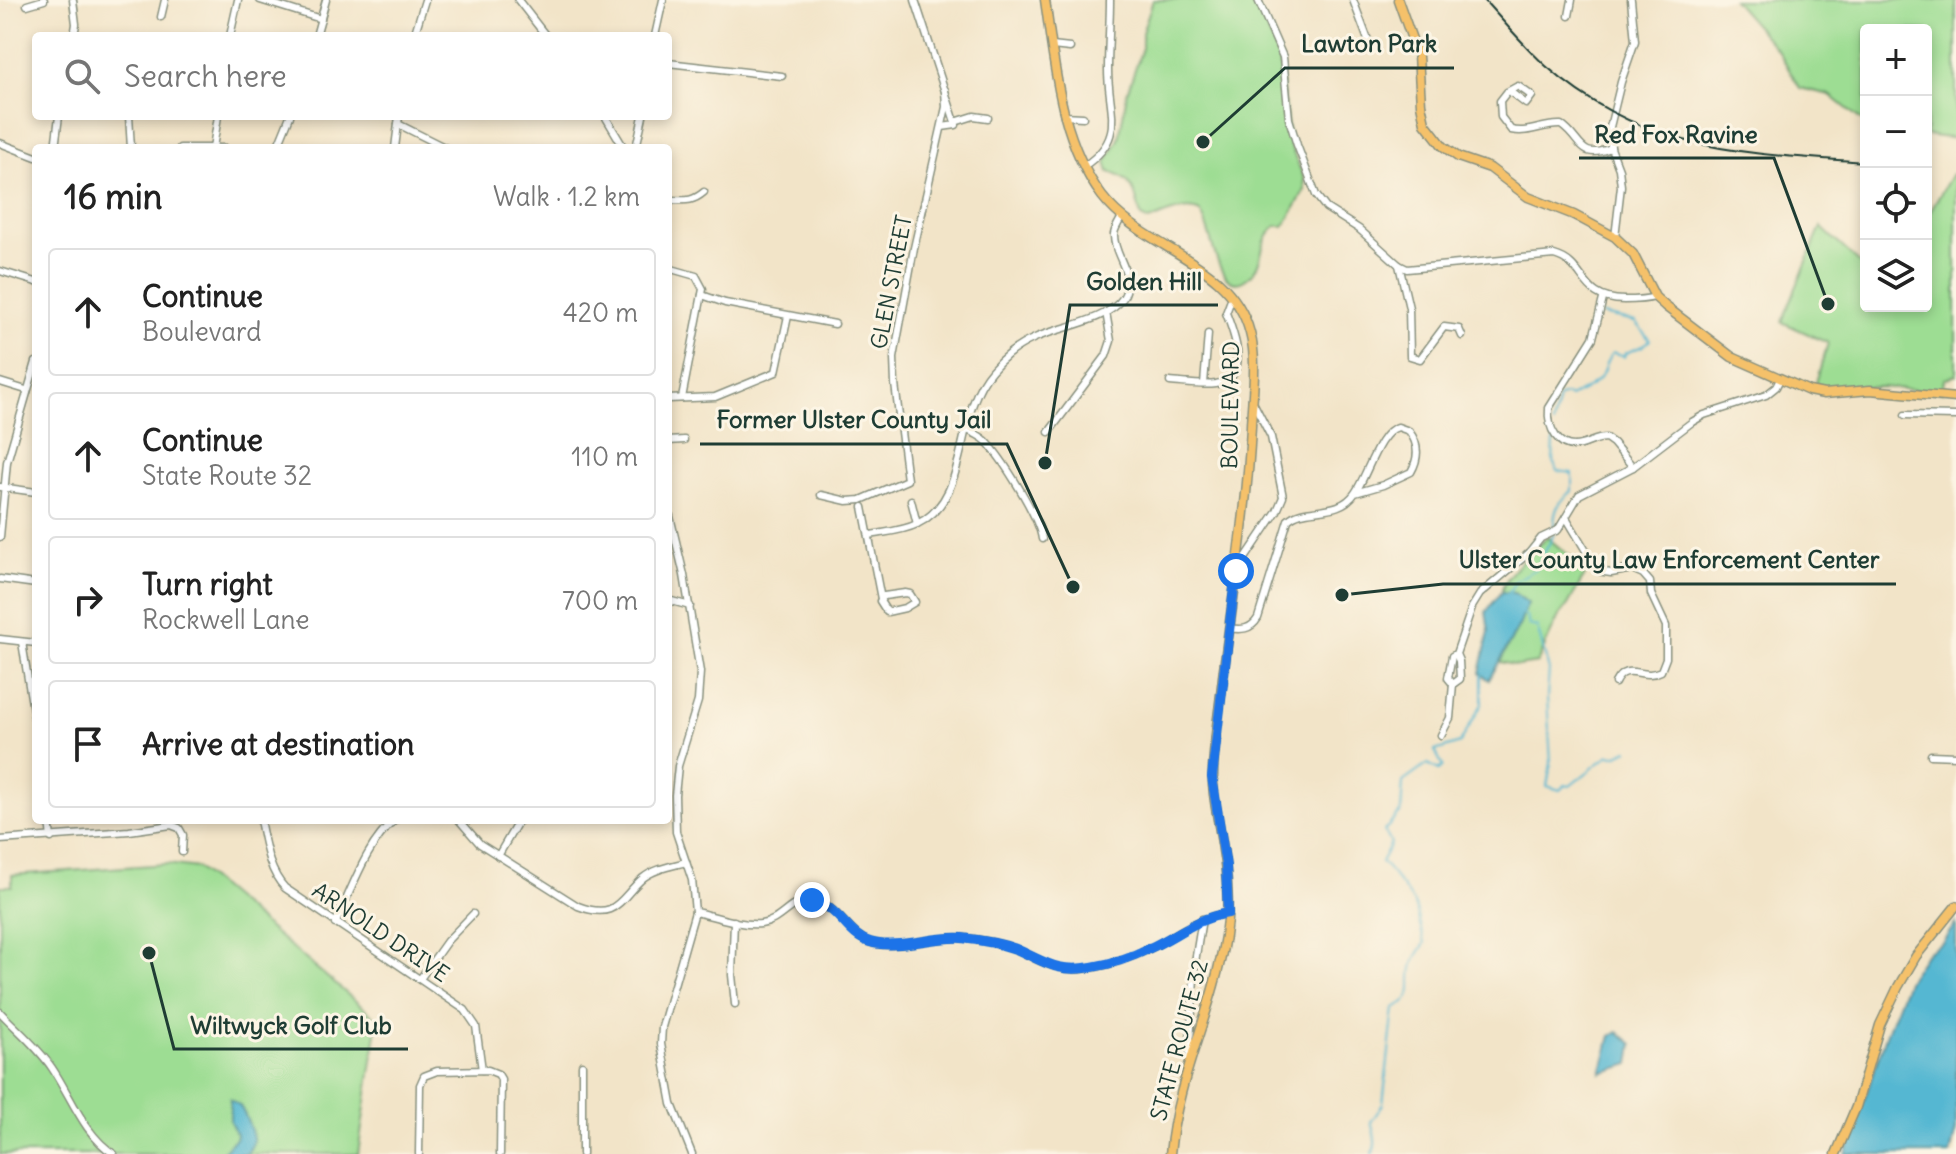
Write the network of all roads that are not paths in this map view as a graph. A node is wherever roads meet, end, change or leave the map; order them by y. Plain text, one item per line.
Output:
1 (44, 0) edge
2 (73, 0) edge
3 (165, 0) edge
4 (238, 0) edge
5 (260, 0) edge
6 (326, 0) edge
7 (425, 0) edge
8 (518, 0) edge
9 (663, 0) edge
10 (915, 0) edge
11 (1045, 0) edge
12 (1110, 0) edge
13 (1258, 0) edge
14 (1353, 0) edge
15 (1398, 0) edge
16 (1572, 0) edge
17 (1631, 0) edge
18 (27, 5) dead end
19 (1569, 16) dead end
20 (161, 17) dead end
21 (321, 19) junction
22 (75, 32) edge
23 (231, 32) edge
24 (317, 32) edge
25 (415, 32) edge
26 (543, 32) edge
27 (656, 32) edge
28 (1052, 46) junction
29 (1070, 48) dead end
30 (1371, 48) dead end
31 (672, 63) edge
32 (782, 76) dead end
33 (945, 90) junction
34 (1509, 91) dead end
35 (1064, 116) junction
36 (1083, 117) dead end
37 (988, 118) dead end
38 (58, 120) edge
39 (129, 120) edge
40 (217, 120) edge
41 (288, 120) edge
42 (398, 120) edge
43 (607, 120) edge
44 (642, 120) edge
45 (955, 123) junction
46 (942, 127) junction
47 (0, 143) edge
48 (56, 144) edge
49 (131, 144) edge
50 (213, 144) edge
51 (279, 144) edge
52 (395, 144) edge
53 (439, 144) edge
54 (622, 144) edge
55 (637, 144) edge
56 (1611, 148) junction
57 (32, 155) edge
58 (1084, 166) junction
59 (704, 192) dead end
60 (672, 200) edge
61 (1122, 217) junction
62 (1615, 237) junction
63 (1399, 265) junction
64 (672, 269) edge
65 (0, 271) edge
66 (32, 281) edge
67 (702, 295) junction
68 (1232, 297) junction
69 (1655, 297) junction
70 (1603, 299) junction
71 (1106, 312) junction
72 (788, 316) junction
73 (835, 324) dead end
74 (1208, 334) dead end
75 (1462, 336) dead end
76 (32, 373) edge
77 (1780, 379) junction
78 (0, 382) edge
79 (1170, 382) dead end
80 (1204, 384) junction
81 (26, 390) junction
82 (682, 398) junction
83 (672, 399) edge
84 (1252, 399) junction
85 (1955, 400) edge
86 (1905, 415) dead end
87 (1956, 416) edge
88 (964, 429) junction
89 (1049, 432) dead end
90 (684, 440) dead end
91 (672, 441) edge
92 (1633, 467) junction
93 (3, 488) edge
94 (32, 492) edge
95 (1355, 493) junction
96 (821, 495) dead end
97 (911, 500) dead end
98 (862, 503) junction
99 (1567, 519) junction
100 (917, 524) junction
101 (672, 526) edge
102 (870, 535) junction
103 (0, 537) edge
104 (1042, 539) dead end
105 (1236, 571) junction
106 (0, 579) edge
107 (32, 583) edge
108 (881, 599) junction
109 (672, 601) edge
110 (690, 606) junction
111 (1229, 628) junction
112 (0, 639) edge
113 (22, 642) junction
114 (32, 643) edge
115 (1456, 654) junction
116 (1615, 683) dead end
117 (1453, 684) junction
118 (32, 704) edge
119 (1441, 735) dead end
120 (1931, 755) dead end
121 (1956, 756) edge
122 (49, 824) edge
123 (261, 824) edge
124 (390, 824) edge
125 (462, 824) edge
126 (517, 824) edge
127 (51, 838) junction
128 (0, 840) edge
129 (1222, 841) joint
130 (182, 852) dead end
131 (498, 856) junction
132 (686, 862) junction
133 (1956, 906) edge
134 (695, 909) junction
135 (1228, 913) junction
136 (473, 914) dead end
137 (1202, 919) junction
138 (734, 921) junction
139 (335, 924) junction
140 (420, 979) junction
141 (735, 1004) dead end
142 (0, 1012) edge
143 (1189, 1061) junction
144 (582, 1065) dead end
145 (482, 1070) junction
146 (114, 1154) edge
147 (419, 1154) edge
148 (500, 1154) edge
149 (582, 1154) edge
150 (692, 1154) edge
151 (1170, 1154) edge
152 (1836, 1154) edge

1 - 18 street
2 - 22 street
3 - 20 street
4 - 23 street
5 - 21 street
6 - 21 street
7 - 25 street
8 - 26 street
9 - 27 street
10 - 33 street
11 - 28 main road, BOULEVARD
12 - 58 street
13 - 63 street
14 - 30 street
15 - 62 main road
16 - 19 street
17 - 56 street
21 - 24 street
28 - 29 street
28 - 35 main road, BOULEVARD
31 - 32 street
33 - 45 street
33 - 46 street, GLEN STREET
34 - 56 street
35 - 36 street
35 - 58 main road, BOULEVARD
37 - 45 street
38 - 48 street
39 - 49 street
40 - 50 street
41 - 51 street
42 - 52 street
42 - 53 street
43 - 54 street
44 - 55 street
45 - 46 street
46 - 98 street, GLEN STREET
47 - 57 street
56 - 62 street
58 - 61 main road, BOULEVARD
59 - 60 street
61 - 68 main road, BOULEVARD
61 - 71 street
62 - 69 main road
63 - 70 street
63 - 75 street
64 - 67 street
65 - 66 street
67 - 72 street
67 - 82 street
68 - 80 street
68 - 84 main road, BOULEVARD
69 - 70 street
69 - 77 main road
70 - 92 street
71 - 88 street
71 - 89 street
72 - 73 street
72 - 82 street
74 - 80 street
76 - 81 street
77 - 85 main road
77 - 92 street
78 - 81 street
79 - 80 street
81 - 93 street
82 - 83 street
84 - 105 main road, BOULEVARD
84 - 105 street
86 - 87 street
88 - 100 street
88 - 104 street
90 - 91 street
92 - 99 street
93 - 94 street
93 - 103 street
95 - 95 street
95 - 111 street
96 - 98 street
97 - 100 street
98 - 102 street
99 - 115 street
99 - 116 street
100 - 102 street
101 - 110 street
102 - 108 street
105 - 111 main road, BOULEVARD
106 - 107 street
108 - 108 street
109 - 110 street
110 - 132 street
111 - 129 main road, BOULEVARD
112 - 113 street
113 - 114 street
113 - 118 street
115 - 117 street
115 - 117 street
117 - 119 street
120 - 121 street
122 - 127 street
123 - 139 street, ARNOLD DRIVE
124 - 139 street
125 - 131 street
126 - 131 street
127 - 128 street
127 - 130 street
129 - 135 main road, STATE ROUTE 32
131 - 132 street
132 - 134 street
133 - 152 main road
134 - 138 street
134 - 150 street
135 - 137 street
135 - 143 main road, STATE ROUTE 32
136 - 140 street
137 - 138 street
137 - 143 street
138 - 141 street
139 - 140 street, ARNOLD DRIVE
140 - 145 street, ARNOLD DRIVE
142 - 146 street
143 - 151 main road, STATE ROUTE 32
144 - 149 street
145 - 147 street
145 - 148 street

